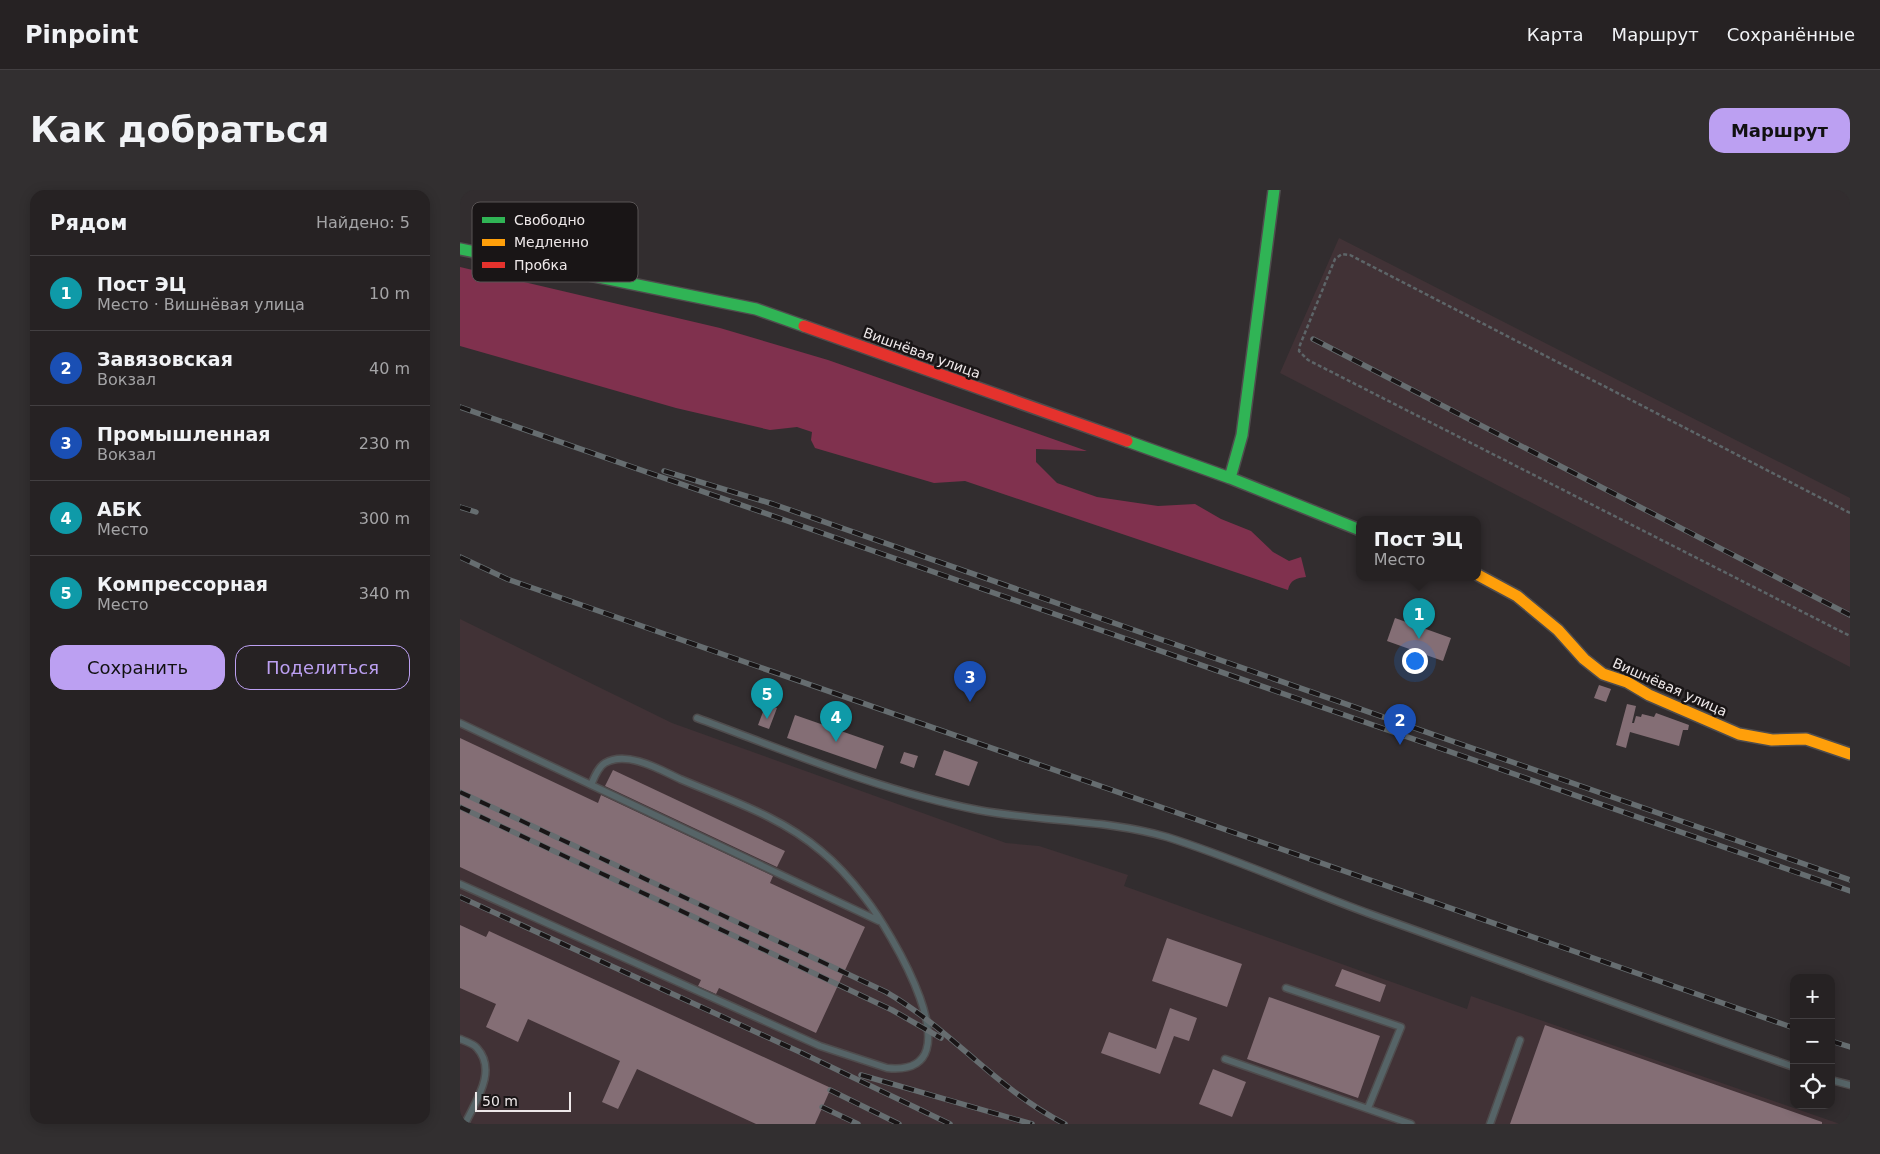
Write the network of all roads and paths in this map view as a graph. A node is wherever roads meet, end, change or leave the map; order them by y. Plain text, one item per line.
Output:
1 (1274, 190) edge
2 (620, 282) edge
3 (1230, 478) junction
4 (1850, 512) edge
5 (1356, 528) edge
6 (1481, 577) edge
7 (1850, 636) edge
8 (696, 718) dead end
9 (460, 723) edge
10 (1850, 754) edge
11 (591, 785) junction
12 (460, 884) edge
13 (881, 922) junction
14 (1286, 988) dead end
15 (460, 1039) edge
16 (1520, 1040) dead end
17 (1225, 1059) dead end
18 (1790, 1066) edge
19 (1835, 1081) edge
20 (1850, 1085) edge
21 (1368, 1108) junction
22 (466, 1123) edge
23 (1412, 1124) edge
24 (1490, 1124) edge

1 - 3 street
2 - 3 street, Вишнёвая улица
3 - 5 street, Вишнёвая улица
4 - 7 path
6 - 10 street, Вишнёвая улица
8 - 18 lane
9 - 11 lane
11 - 13 lane
11 - 13 lane
12 - 13 lane
14 - 21 lane
15 - 22 lane
16 - 24 lane
17 - 21 lane
19 - 20 lane
21 - 23 lane

